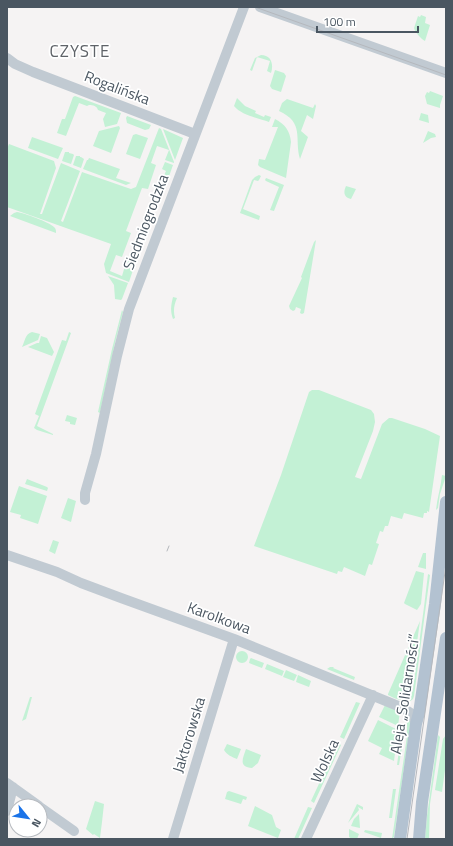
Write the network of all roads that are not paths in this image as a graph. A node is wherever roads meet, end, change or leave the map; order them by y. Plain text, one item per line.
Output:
1 (244, 7) edge
2 (260, 7) edge
3 (7, 58) edge
4 (446, 73) edge
5 (196, 134) junction
6 (87, 500) dead end
7 (446, 502) edge
8 (7, 551) edge
9 (7, 555) edge
10 (23, 560) junction
11 (446, 638) edge
12 (234, 639) junction
13 (422, 694) junction
14 (373, 695) junction
15 (403, 708) junction
16 (416, 724) junction
17 (10, 785) edge
18 (28, 798) edge
19 (7, 811) edge
20 (48, 812) edge
21 (74, 831) dead end
22 (173, 839) edge
23 (306, 839) edge
24 (400, 839) edge
25 (419, 839) edge

1 - 5 street, Siedmiogrodzka
2 - 4 street
3 - 5 street, Rogalińska
5 - 6 street, Siedmiogrodzka
7 - 13 main road, Aleja „Solidarności”
8 - 10 street, Karolkowa
9 - 10 street, Karolkowa
10 - 12 street, Karolkowa
11 - 25 main road
12 - 14 street, Karolkowa
12 - 22 street, Jaktorowska
13 - 15 street
13 - 16 main road, Aleja „Solidarności”
14 - 15 street, Karolkowa
14 - 23 street, Wolska
15 - 16 street, Karolkowa
16 - 24 main road, Aleja „Solidarności”
17 - 18 street
17 - 19 street
20 - 21 street

